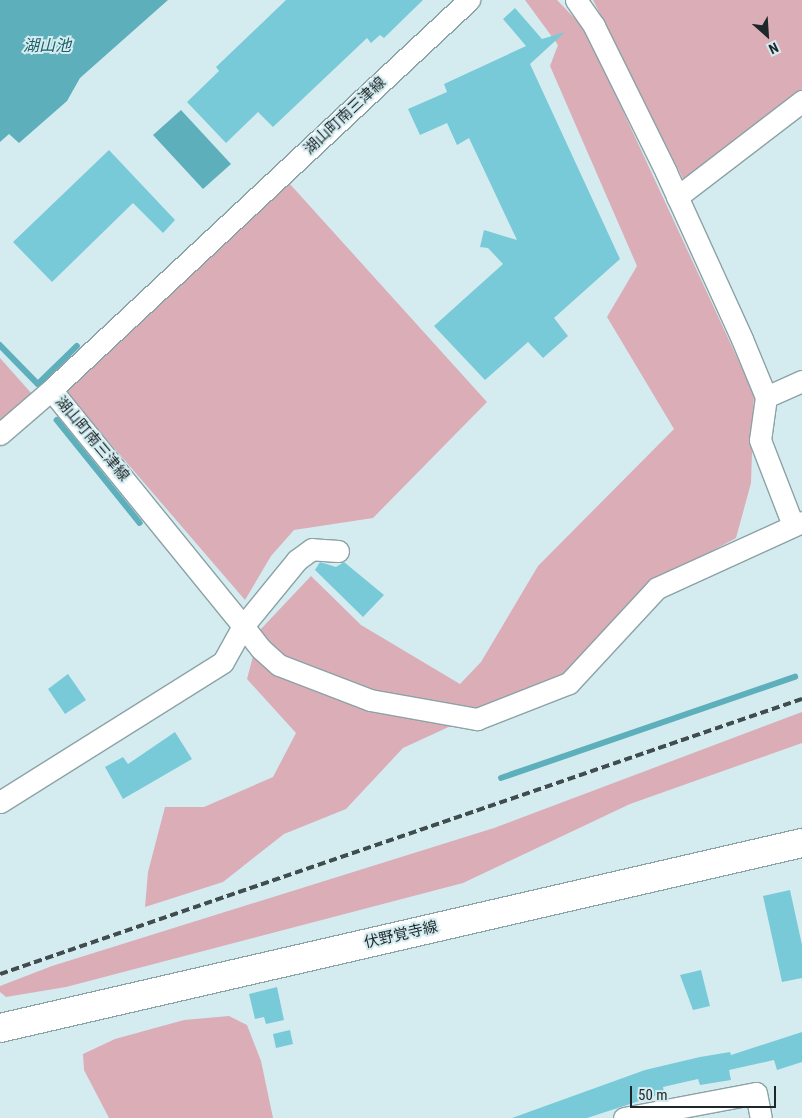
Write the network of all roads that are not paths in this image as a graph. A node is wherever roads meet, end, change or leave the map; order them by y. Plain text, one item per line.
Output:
1 (469, 0) edge
2 (576, 0) edge
3 (802, 101) edge
4 (677, 197) junction
5 (802, 380) edge
6 (51, 390) junction
7 (802, 394) edge
8 (766, 397) junction
9 (0, 434) edge
10 (798, 523) edge
11 (338, 552) dead end
12 (243, 626) junction
13 (0, 802) edge
14 (802, 843) edge
15 (0, 1028) edge
16 (624, 1118) edge
17 (761, 1118) edge

1 - 6 street, 湖山町南三津線
2 - 4 street
3 - 4 street
4 - 8 street
5 - 8 street
6 - 9 street
6 - 12 street, 湖山町南三津線
7 - 8 street
8 - 10 street
10 - 12 street, 湖山町南三津線
11 - 12 street
12 - 13 street
14 - 15 main road, 伏野覚寺線
16 - 17 street

